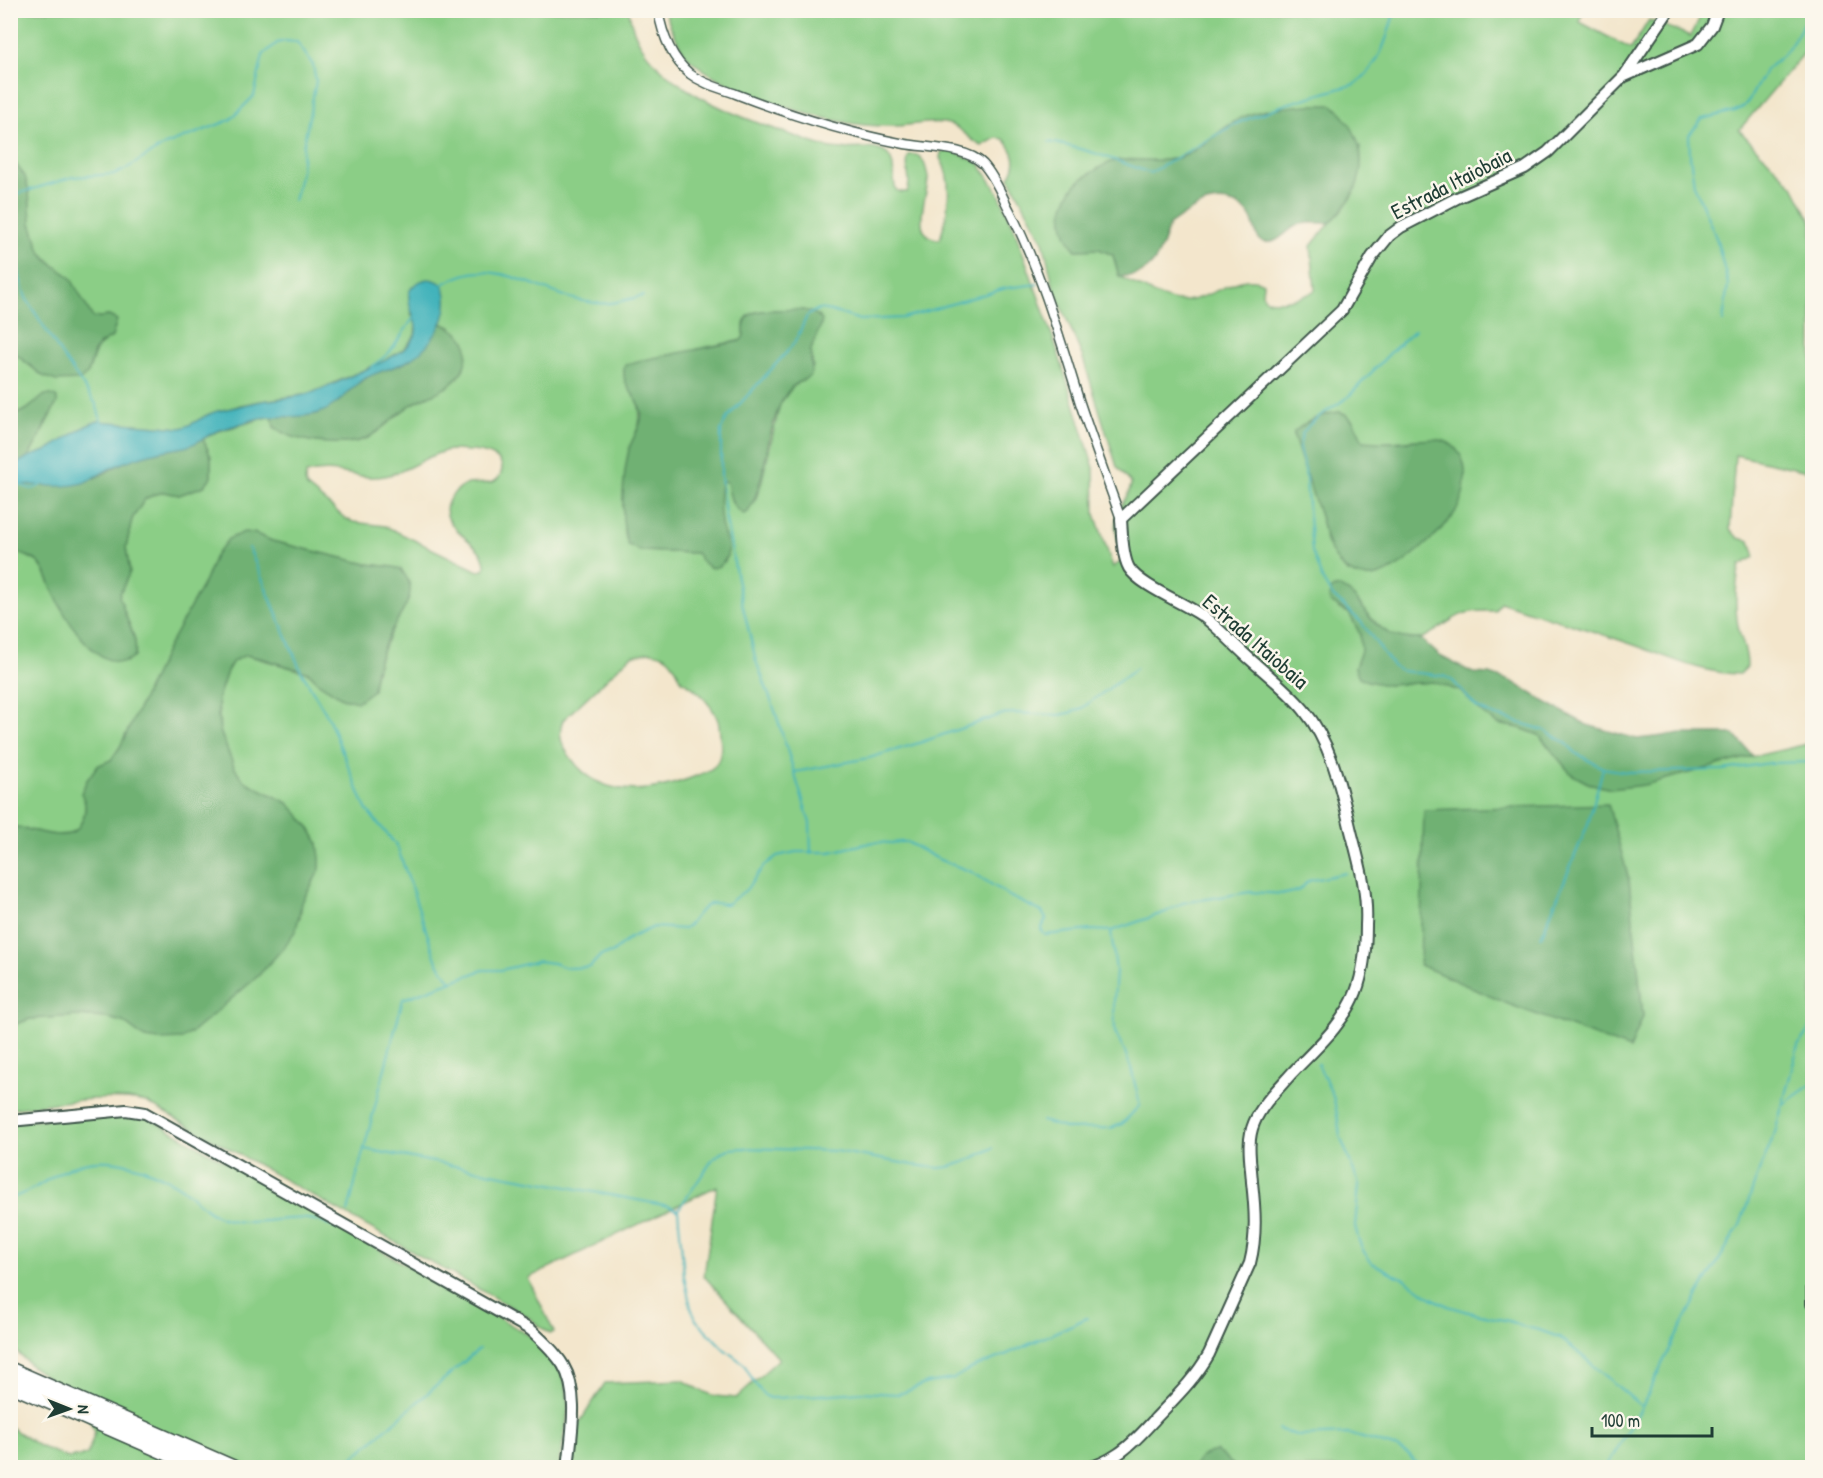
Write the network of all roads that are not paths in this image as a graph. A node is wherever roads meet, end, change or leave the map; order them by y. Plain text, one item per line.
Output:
1 (658, 10) edge
2 (1669, 10) edge
3 (1718, 10) edge
4 (1624, 76) junction
5 (1121, 519) junction
6 (10, 1121) edge
7 (1812, 1283) edge
8 (1812, 1304) edge
9 (10, 1370) edge
10 (10, 1384) edge
11 (202, 1467) edge
12 (233, 1467) edge
13 (568, 1467) edge
14 (1036, 1467) edge
15 (1053, 1467) edge
16 (1088, 1467) edge

1 - 5 street
2 - 4 street, Estrada Itaiobaia
3 - 4 street
4 - 5 street, Estrada Itaiobaia
5 - 16 street, Estrada Itaiobaia
6 - 13 street
7 - 8 street
9 - 12 highway
10 - 11 highway
14 - 15 street

